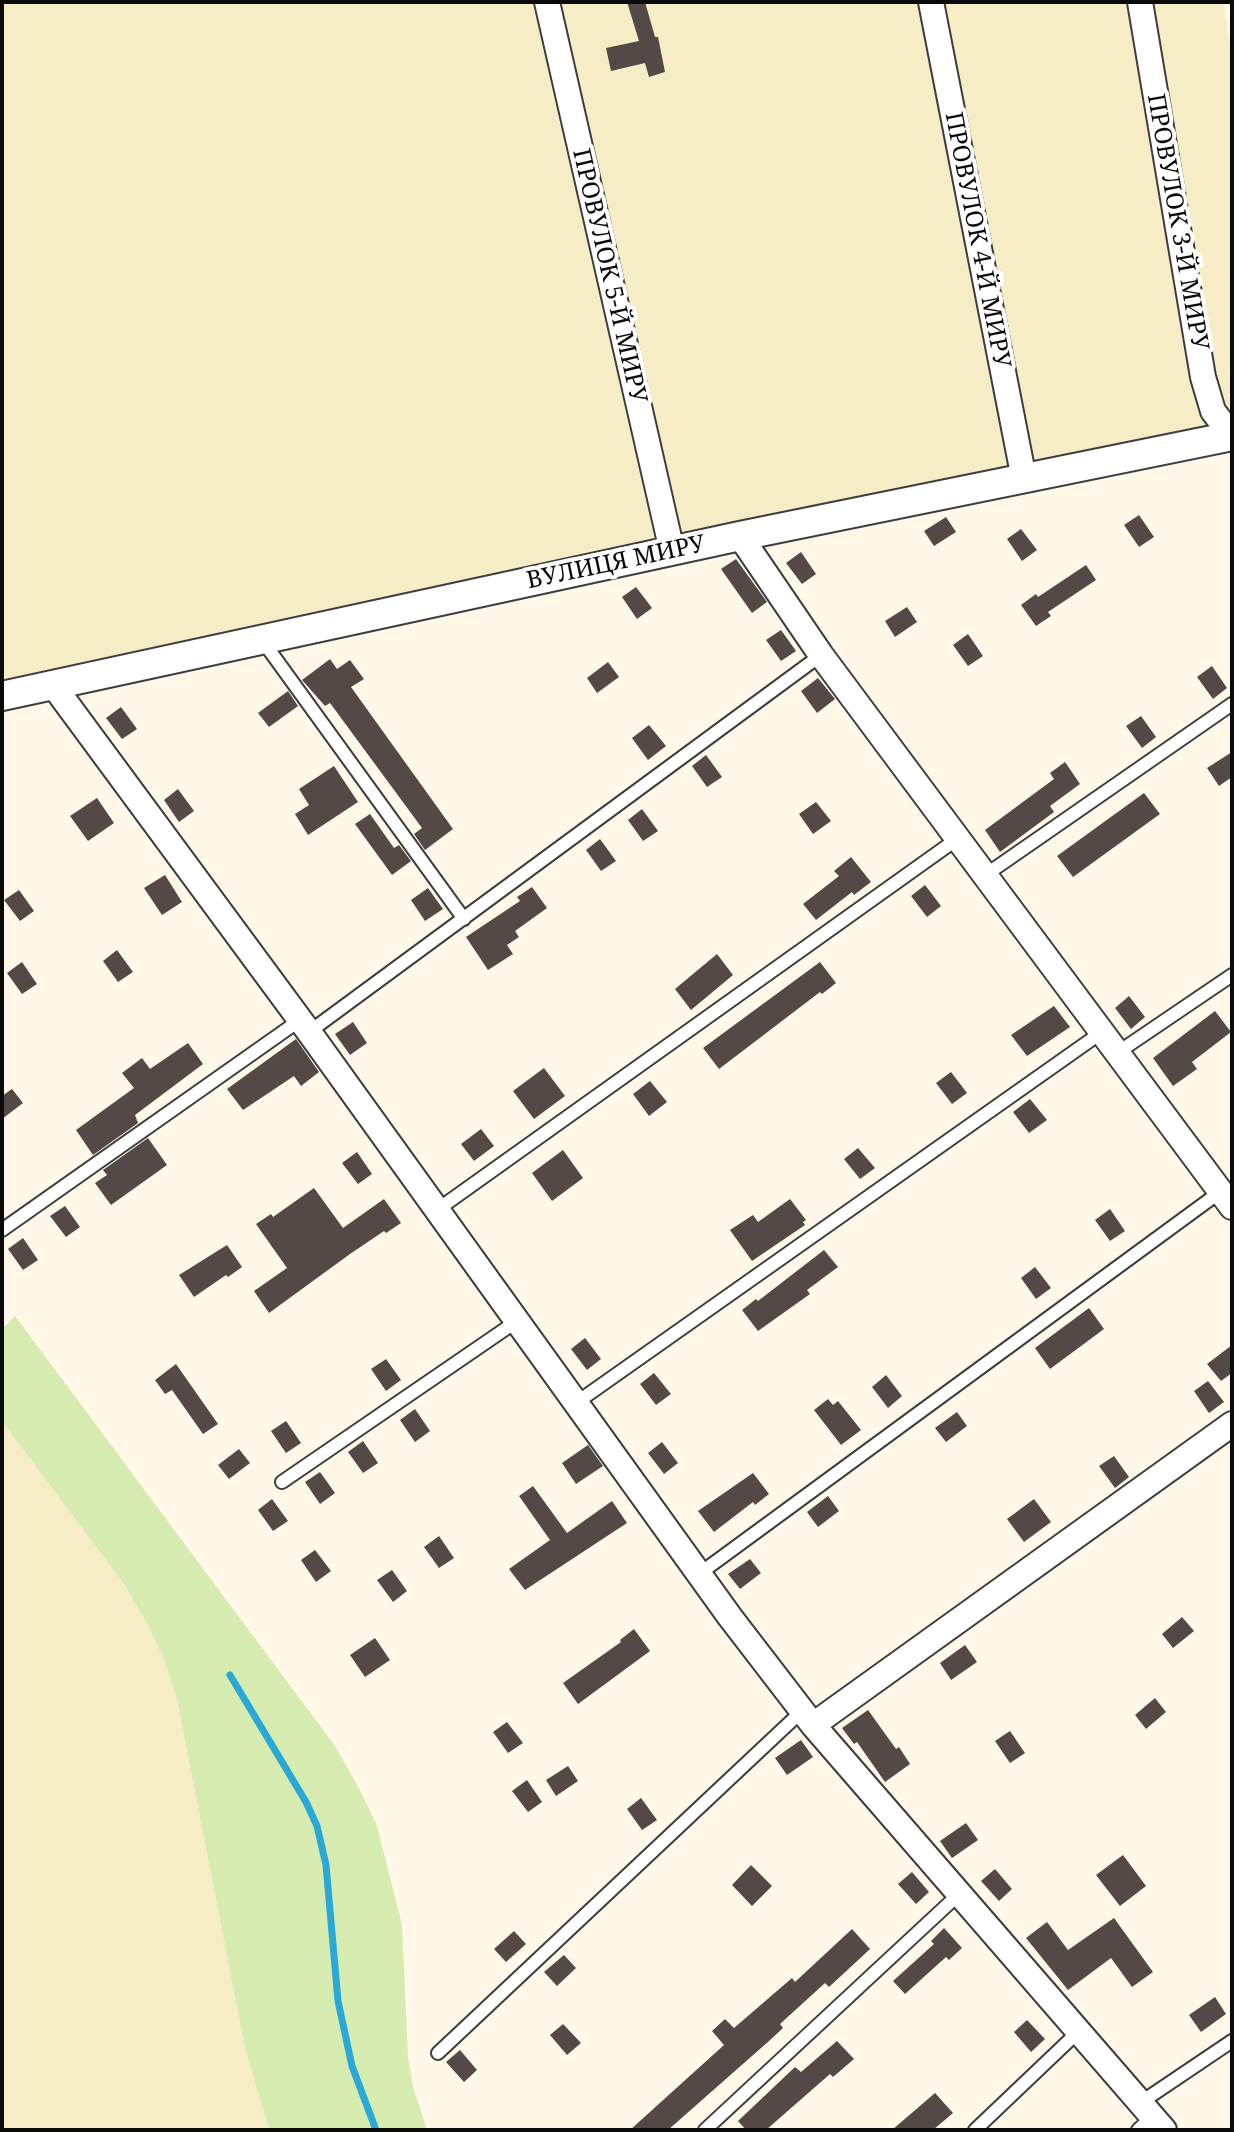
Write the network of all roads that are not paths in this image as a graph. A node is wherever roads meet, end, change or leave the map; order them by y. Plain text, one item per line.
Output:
1 (547, 2) edge
2 (931, 2) edge
3 (1140, 2) edge
4 (1232, 436) edge
5 (1024, 479) junction
6 (740, 536) junction
7 (672, 551) junction
8 (262, 640) junction
9 (821, 655) junction
10 (53, 685) junction
11 (2, 696) edge
12 (1232, 704) edge
13 (957, 839) junction
14 (984, 876) junction
15 (464, 919) junction
16 (1232, 975) edge
17 (305, 1026) junction
18 (1102, 1032) junction
19 (1117, 1053) junction
20 (1226, 1199) edge
21 (437, 1210) junction
22 (2, 1230) edge
23 (517, 1321) junction
24 (576, 1403) junction
25 (1232, 1424) edge
26 (282, 1482) dead end
27 (699, 1574) junction
28 (808, 1718) junction
29 (958, 1895) junction
30 (1078, 2032) junction
31 (1232, 2041) edge
32 (438, 2053) dead end
33 (1149, 2120) edge
34 (705, 2130) edge
35 (975, 2130) edge

1 - 7 street, ПРОВУЛОК 5-Й МИРУ
2 - 5 street, ПРОВУЛОК 4-Й МИРУ
3 - 4 street, ПРОВУЛОК 3-Й МИРУ
4 - 5 street, ВУЛИЦЯ МИРУ
5 - 6 street, ВУЛИЦЯ МИРУ
6 - 7 street, ВУЛИЦЯ МИРУ
6 - 9 street
7 - 8 street, ВУЛИЦЯ МИРУ
8 - 10 street, ВУЛИЦЯ МИРУ
8 - 15 lane
9 - 13 street
9 - 15 lane
10 - 11 street, ВУЛИЦЯ МИРУ
10 - 17 street
12 - 14 lane
13 - 14 street
13 - 21 lane
14 - 18 street
15 - 17 lane
16 - 19 lane
17 - 21 street
17 - 22 lane
18 - 19 street
18 - 24 lane
19 - 20 street
20 - 27 lane
21 - 23 street
23 - 24 street
23 - 26 lane
24 - 27 street
25 - 28 street
27 - 28 street
28 - 29 street
28 - 32 lane
29 - 30 street
29 - 34 lane
30 - 33 street
30 - 35 lane
31 - 33 lane

